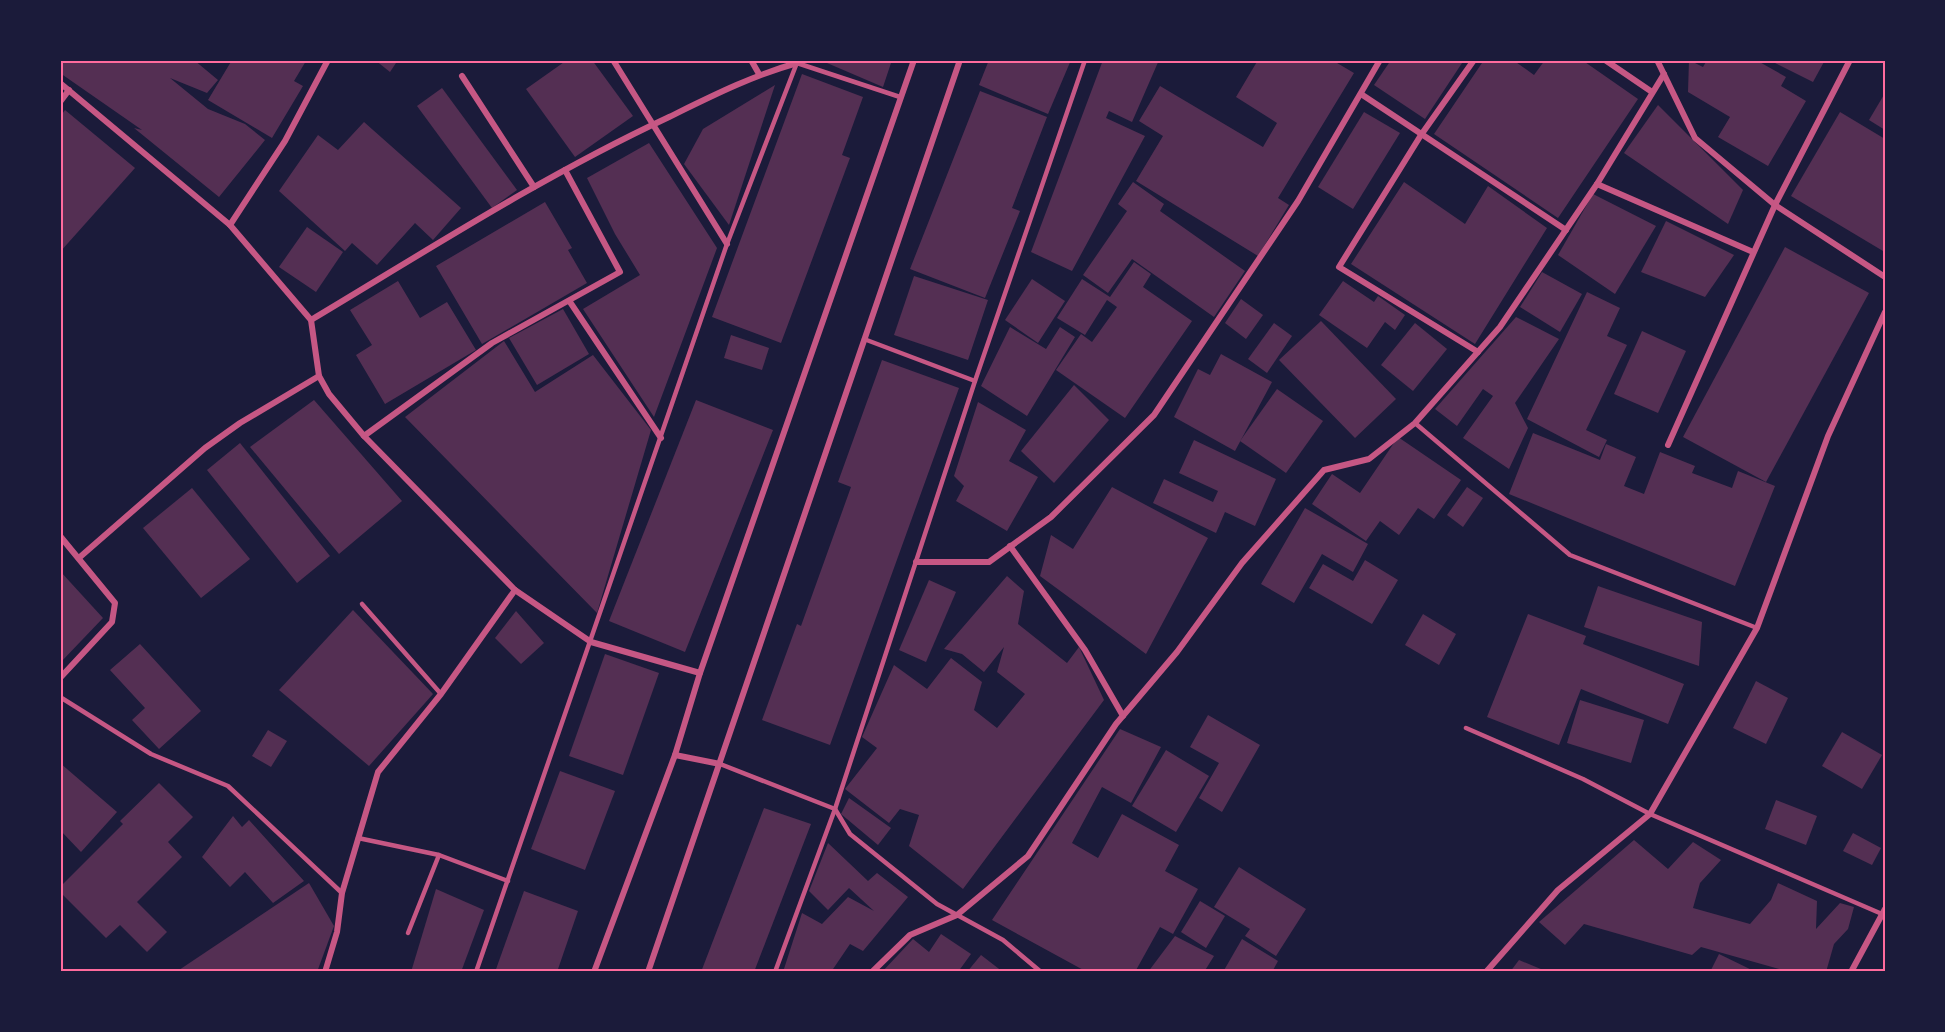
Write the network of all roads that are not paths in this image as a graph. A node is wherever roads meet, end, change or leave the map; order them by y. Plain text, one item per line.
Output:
1 (328, 60) edge
2 (613, 60) edge
3 (751, 60) edge
4 (914, 60) edge
5 (960, 60) edge
6 (1085, 60) edge
7 (1380, 60) edge
8 (1474, 60) edge
9 (1605, 60) edge
10 (1657, 60) edge
11 (1850, 60) edge
12 (797, 62) edge
13 (759, 74) junction
14 (1664, 74) junction
15 (462, 76) dead end
16 (60, 83) edge
17 (69, 90) junction
18 (1652, 92) junction
19 (1361, 94) junction
20 (900, 97) junction
21 (60, 102) edge
22 (654, 124) junction
23 (1421, 135) junction
24 (566, 170) junction
25 (1597, 184) junction
26 (534, 188) junction
27 (1775, 206) junction
28 (230, 225) junction
29 (1566, 230) junction
30 (727, 244) junction
31 (1753, 252) junction
32 (1885, 277) edge
33 (570, 302) junction
34 (1885, 312) edge
35 (311, 320) junction
36 (864, 339) junction
37 (1478, 352) junction
38 (319, 376) junction
39 (975, 381) junction
40 (1415, 423) junction
41 (364, 436) junction
42 (661, 438) junction
43 (1668, 445) dead end
44 (60, 536) edge
45 (1010, 546) junction
46 (80, 557) junction
47 (916, 562) junction
48 (515, 590) junction
49 (362, 604) dead end
50 (1757, 628) junction
51 (591, 642) junction
52 (700, 673) junction
53 (60, 678) edge
54 (441, 694) junction
55 (60, 698) edge
56 (1123, 716) junction
57 (1466, 728) dead end
58 (675, 754) junction
59 (720, 764) junction
60 (835, 809) junction
61 (1650, 814) junction
62 (358, 838) junction
63 (439, 855) junction
64 (507, 881) junction
65 (342, 893) junction
66 (1884, 911) edge
67 (957, 915) junction
68 (408, 933) dead end
69 (324, 972) edge
70 (476, 972) edge
71 (594, 972) edge
72 (648, 972) edge
73 (775, 972) edge
74 (872, 972) edge
75 (1041, 972) edge
76 (1485, 972) edge
77 (1851, 972) edge

1 - 28 street
2 - 22 street
3 - 13 street
4 - 20 street
5 - 36 street
6 - 39 lane
7 - 19 street
8 - 23 street
9 - 18 street
10 - 14 street
11 - 27 street
12 - 13 street
12 - 20 lane
12 - 30 lane
13 - 22 street
14 - 18 street
14 - 27 street
15 - 26 street
16 - 17 street
17 - 21 street
17 - 28 street
18 - 25 street
19 - 23 street
19 - 45 street
20 - 52 street
22 - 24 street
22 - 30 street
23 - 29 street
23 - 37 street
24 - 26 street
24 - 33 street
25 - 29 street
25 - 31 street
26 - 35 street
27 - 31 street
27 - 32 street
28 - 35 street
29 - 37 street
30 - 42 lane
31 - 43 street
33 - 41 street
33 - 42 street
34 - 50 street
35 - 38 street
36 - 39 lane
36 - 59 street
37 - 40 street
38 - 41 street
38 - 46 street
39 - 47 lane
40 - 50 lane
40 - 56 street
41 - 48 street
42 - 51 lane
44 - 46 street
45 - 47 street
45 - 56 street
46 - 53 street
47 - 60 lane
48 - 51 street
48 - 54 street
49 - 54 lane
50 - 61 street
51 - 52 street
51 - 64 lane
52 - 58 street
54 - 62 street
55 - 65 lane
56 - 67 street
57 - 61 lane
58 - 59 street
58 - 71 street
59 - 60 lane
59 - 72 street
60 - 67 lane
60 - 73 lane
61 - 66 lane
61 - 76 street
62 - 63 lane
62 - 65 street
63 - 64 lane
63 - 68 lane
64 - 70 lane
65 - 69 street
66 - 77 street
67 - 74 street
67 - 75 lane

